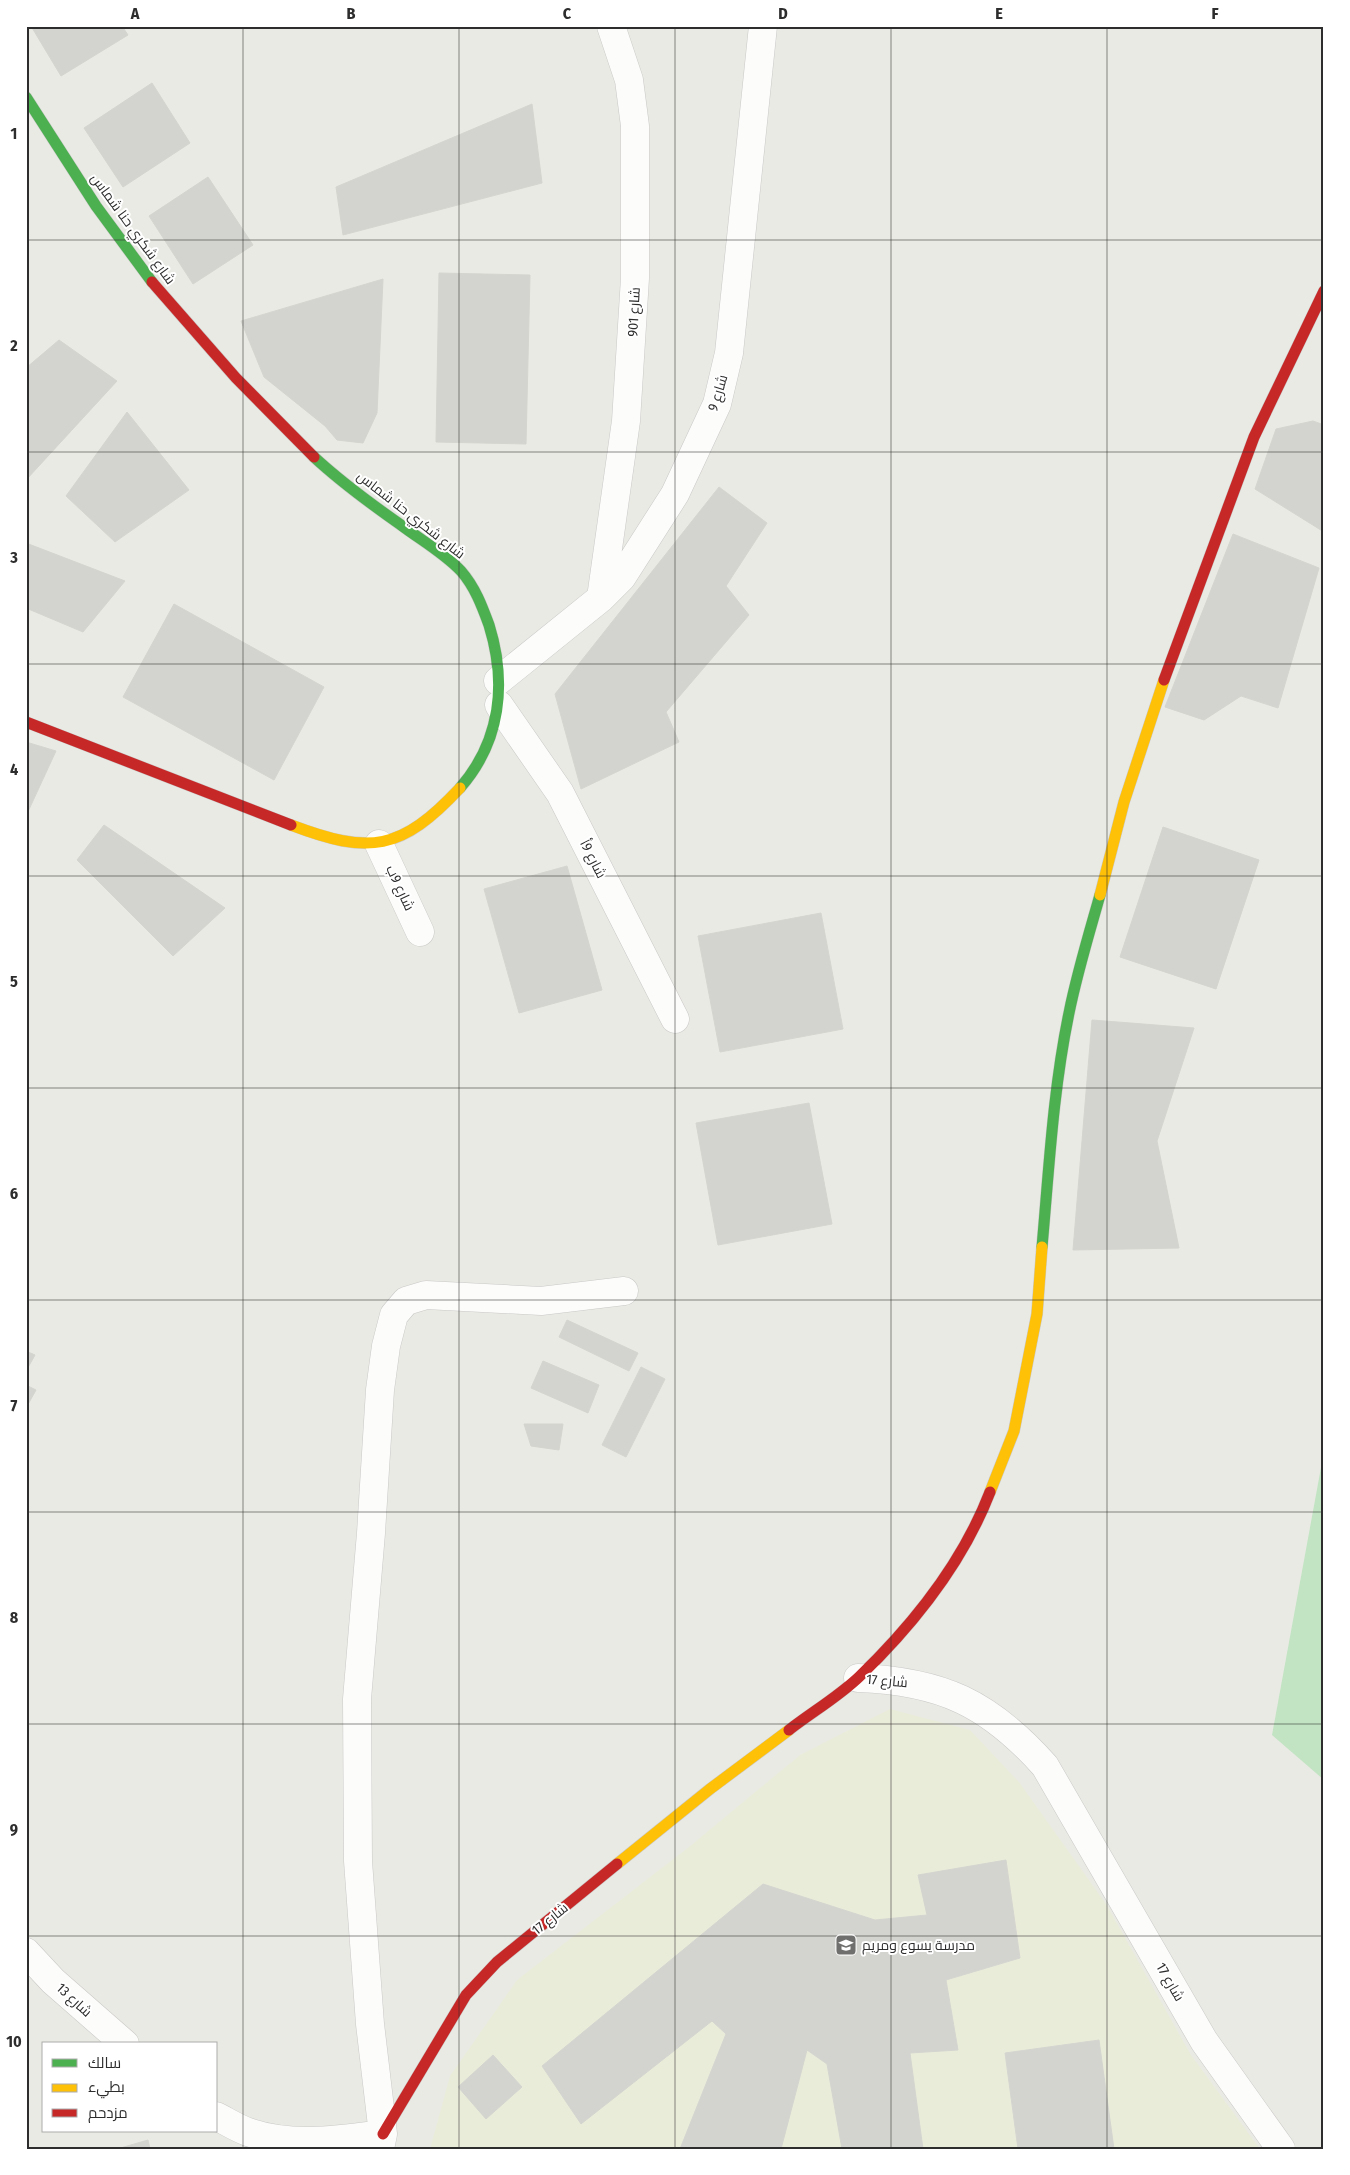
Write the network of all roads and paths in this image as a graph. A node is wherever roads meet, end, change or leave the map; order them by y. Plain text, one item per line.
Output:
1 (612, 26) edge
2 (763, 26) edge
3 (26, 97) edge
4 (1324, 291) edge
5 (601, 598) junction
6 (498, 693) junction
7 (26, 722) edge
8 (379, 844) junction
9 (420, 932) dead end
10 (675, 1020) dead end
11 (624, 1291) dead end
12 (858, 1678) junction
13 (26, 1952) edge
14 (123, 2042) edge
15 (218, 2117) edge
16 (381, 2141) edge
17 (1281, 2149) edge

1 - 5 street, شارع 901
2 - 5 street, شارع 9
3 - 6 street, شارع شكري حنا شماس
4 - 12 street
5 - 6 street, شارع 9
6 - 8 street, شارع شكري حنا شماس
6 - 10 street, شارع 9أ
7 - 8 street, شارع شكري حنا شماس
8 - 9 street, شارع 9ب
11 - 16 street
12 - 16 street, شارع 17
12 - 17 street, شارع 17
13 - 14 street, شارع 13
15 - 16 street

